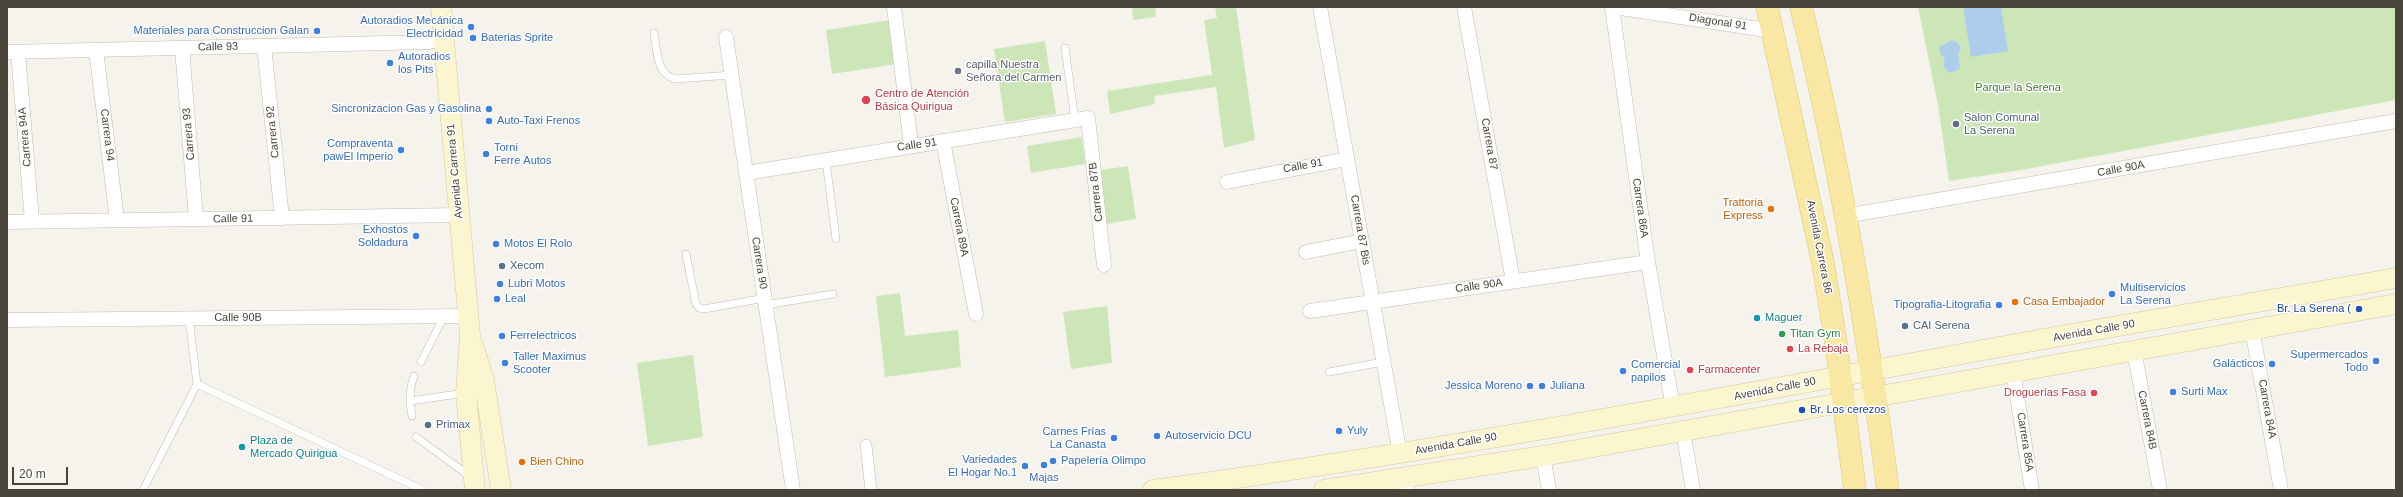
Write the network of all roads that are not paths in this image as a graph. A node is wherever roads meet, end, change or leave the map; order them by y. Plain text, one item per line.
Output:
1 (441, 7) edge
2 (894, 7) edge
3 (1320, 7) edge
4 (1464, 7) edge
5 (1613, 7) edge
6 (1767, 7) edge
7 (1801, 7) edge
8 (1774, 31) junction
9 (654, 34) dead end
10 (726, 37) dead end
11 (430, 42) dead end
12 (264, 46) junction
13 (182, 48) junction
14 (1066, 48) dead end
15 (96, 50) junction
16 (12, 52) edge
17 (732, 75) junction
18 (1082, 119) junction
19 (2396, 121) edge
20 (943, 141) junction
21 (911, 145) junction
22 (1347, 159) junction
23 (826, 161) junction
24 (746, 173) junction
25 (1227, 182) dead end
26 (459, 215) junction
27 (1845, 216) junction
28 (282, 218) junction
29 (196, 219) junction
30 (117, 220) junction
31 (32, 221) junction
32 (7, 222) edge
33 (836, 239) dead end
34 (1362, 241) junction
35 (1306, 252) dead end
36 (686, 254) dead end
37 (1648, 262) junction
38 (1104, 265) dead end
39 (2396, 278) edge
40 (1513, 281) junction
41 (833, 294) dead end
42 (765, 301) junction
43 (1372, 302) junction
44 (2396, 304) edge
45 (1310, 311) dead end
46 (976, 314) dead end
47 (444, 316) junction
48 (188, 318) junction
49 (7, 320) edge
50 (469, 326) junction
51 (2252, 329) junction
52 (2134, 350) junction
53 (421, 362) dead end
54 (1383, 362) junction
55 (1872, 371) junction
56 (2013, 371) junction
57 (1329, 372) dead end
58 (414, 376) dead end
59 (1841, 377) junction
60 (197, 384) junction
61 (466, 393) junction
62 (1876, 396) junction
63 (410, 401) junction
64 (1844, 402) junction
65 (1673, 408) junction
66 (412, 416) dead end
67 (1683, 431) junction
68 (416, 437) dead end
69 (866, 445) dead end
70 (1400, 454) junction
71 (1543, 456) junction
72 (474, 484) edge
73 (1406, 484) edge
74 (143, 490) edge
75 (423, 490) edge
76 (501, 490) edge
77 (793, 490) edge
78 (871, 490) edge
79 (1153, 490) edge
80 (1324, 490) edge
81 (1549, 490) edge
82 (1693, 490) edge
83 (1855, 490) edge
84 (1888, 490) edge
85 (2032, 490) edge
86 (2160, 490) edge
87 (2281, 490) edge

1 - 26 main road, Avenida Carrera 91
2 - 21 street
3 - 22 street, Carrera 87 Bis
4 - 40 street, Carrera 87
5 - 8 street, Diagonal 91
5 - 37 street, Carrera 86A
6 - 8 main road, Avenida Carrera 86
7 - 27 main road
8 - 59 main road, Avenida Carrera 86
9 - 17 lane
10 - 17 street, Carrera 90
11 - 12 street, Calle 93
12 - 13 street, Calle 93
12 - 28 street, Carrera 92
13 - 15 street, Calle 93
13 - 29 street, Carrera 93
14 - 18 lane, Carrera 87B
15 - 16 street, Calle 93
15 - 30 street, Carrera 94
16 - 31 street, Carrera 94A
17 - 24 street, Carrera 90
18 - 20 street, Calle 91
18 - 38 street, Carrera 87B
19 - 27 street, Calle 90A
20 - 21 street, Calle 91
20 - 46 street, Carrera 89A
21 - 23 street, Calle 91
22 - 25 street, Calle 91
22 - 34 street, Carrera 87 Bis
23 - 24 street, Calle 91
23 - 33 lane
24 - 42 street, Carrera 90
26 - 28 street, Calle 91
26 - 50 main road, Avenida Carrera 91
27 - 55 main road
28 - 29 street, Calle 91
29 - 30 street, Calle 91
30 - 31 street, Calle 91
31 - 32 street, Calle 91
34 - 35 street
34 - 43 street, Carrera 87 Bis
36 - 42 lane
37 - 40 street, Calle 90A
37 - 65 street, Carrera 86A
39 - 55 main road, Avenida Calle 90
40 - 43 street, Calle 90A
41 - 42 lane
42 - 77 street, Carrera 90
43 - 45 street, Calle 90A
43 - 54 street, Carrera 87 Bis
44 - 51 main road
47 - 48 street, Calle 90B
47 - 50 street, Calle 90B
47 - 53 lane
48 - 49 street, Calle 90B
48 - 60 lane
50 - 61 main road, Avenida Carrera 91
50 - 76 main road, Avenida Carrera 91
51 - 52 main road
51 - 87 street, Carrera 84A
52 - 56 main road
52 - 86 street, Carrera 84B
54 - 57 lane
54 - 70 street, Carrera 87 Bis
55 - 59 main road, Avenida Calle 90
55 - 62 main road
56 - 62 main road
56 - 85 street, Carrera 85A
58 - 63 lane
59 - 64 main road, Avenida Carrera 86
59 - 65 main road, Avenida Calle 90
60 - 74 lane
60 - 75 lane
61 - 63 lane
61 - 72 main road, Avenida Carrera 91
62 - 64 main road
62 - 84 main road
63 - 66 lane
64 - 67 main road
64 - 83 main road, Avenida Carrera 86
65 - 70 main road, Avenida Calle 90
67 - 71 main road
67 - 82 street
68 - 72 lane
69 - 78 street
70 - 79 main road, Avenida Calle 90
71 - 73 main road
71 - 81 street
73 - 80 main road

